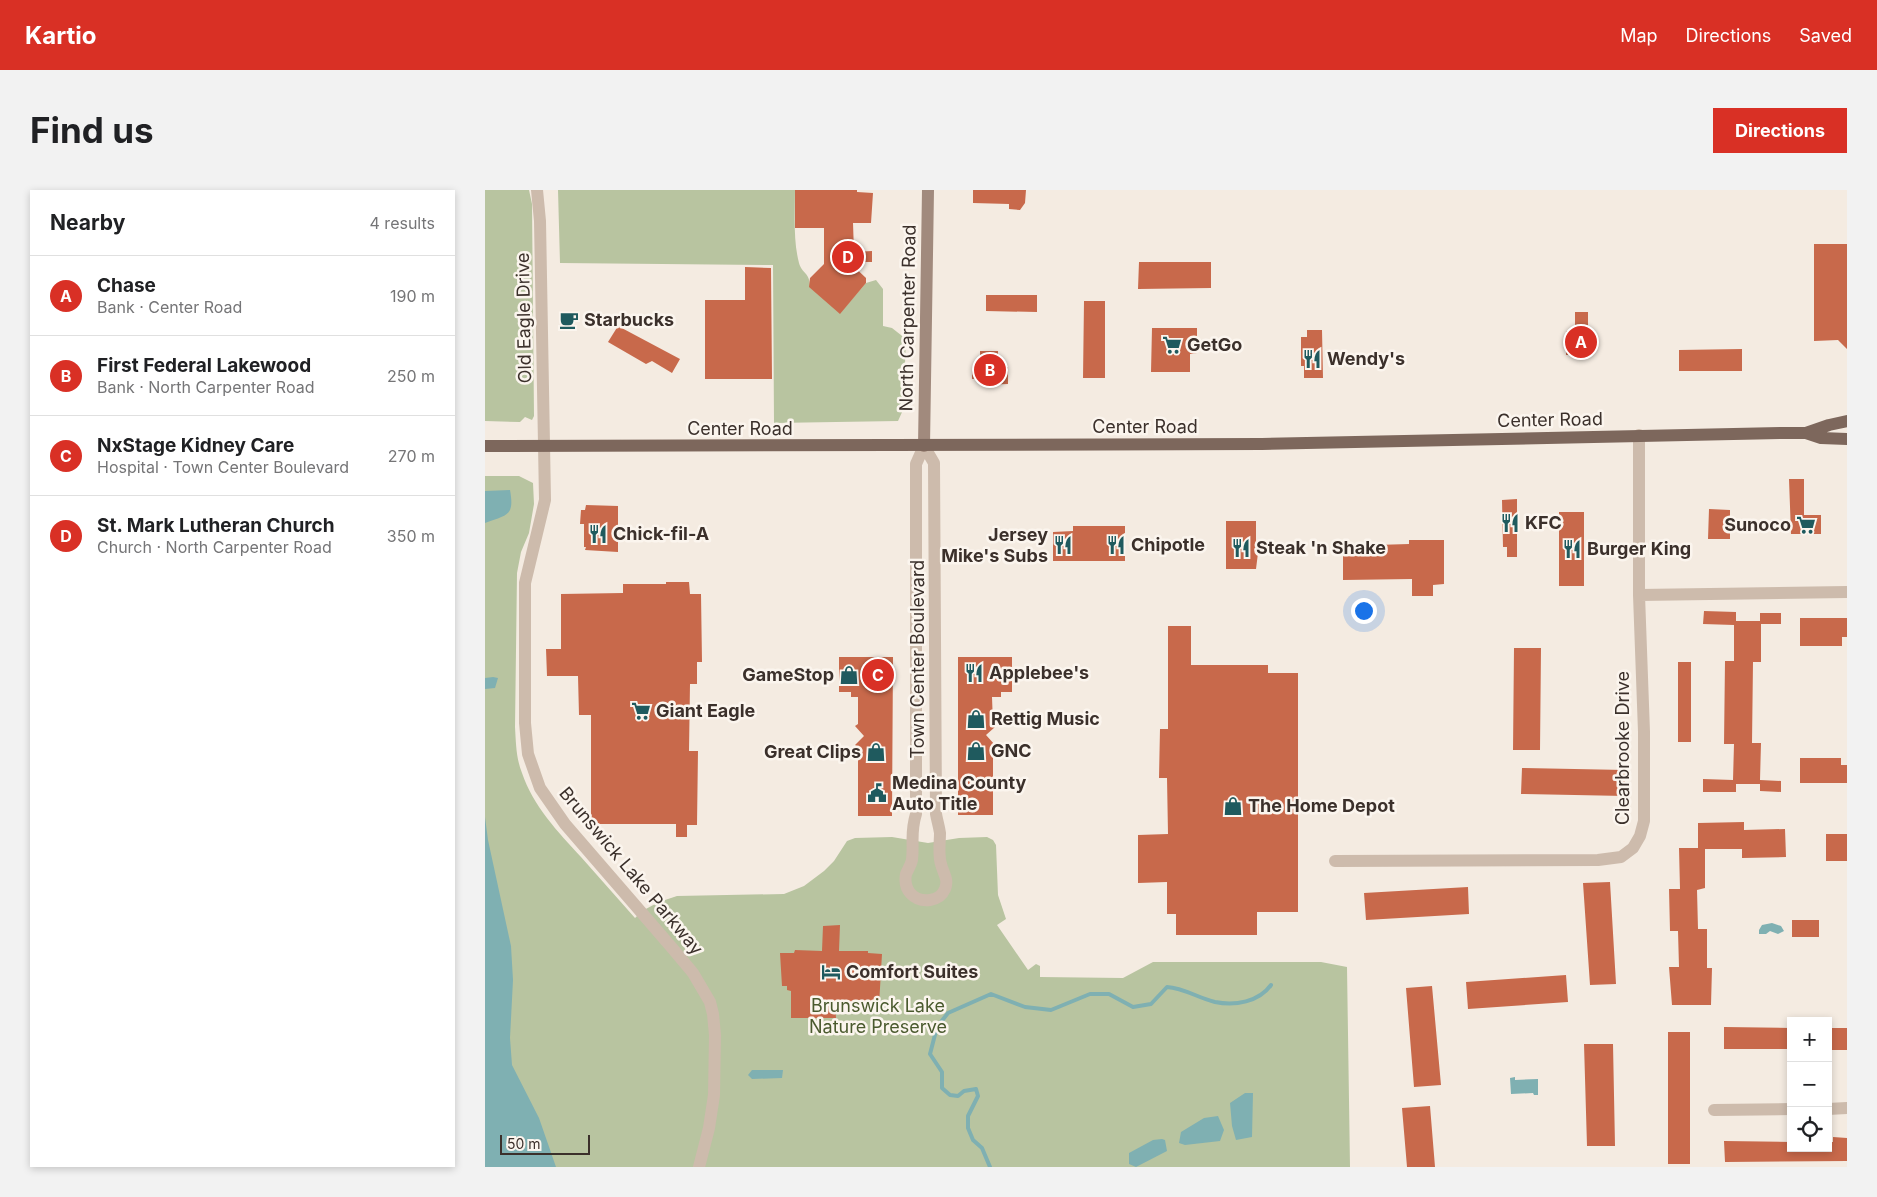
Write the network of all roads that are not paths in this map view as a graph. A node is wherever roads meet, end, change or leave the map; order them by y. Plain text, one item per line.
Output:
1 (537, 190) edge
2 (928, 190) edge
3 (1847, 422) edge
4 (1806, 433) junction
5 (1639, 435) junction
6 (1847, 439) edge
7 (485, 446) edge
8 (544, 446) junction
9 (924, 446) junction
10 (1847, 592) edge
11 (1639, 595) junction
12 (1335, 861) dead end
13 (1847, 1108) edge
14 (1787, 1109) edge
15 (1832, 1109) edge
16 (1714, 1110) dead end
17 (699, 1167) edge

1 - 8 street, Old Eagle Drive
2 - 9 street, North Carpenter Road
3 - 4 main road, Center Road
4 - 5 main road, Center Road
4 - 6 main road, Center Road
5 - 9 main road, Center Road
5 - 11 street, Clearbrooke Drive
7 - 8 main road, Center Road
8 - 9 main road, Center Road
8 - 17 street, Brunswick Lake Parkway
9 - 9 street, Town Center Boulevard
10 - 11 street
11 - 12 street, Clearbrooke Drive
13 - 15 street
14 - 16 street

